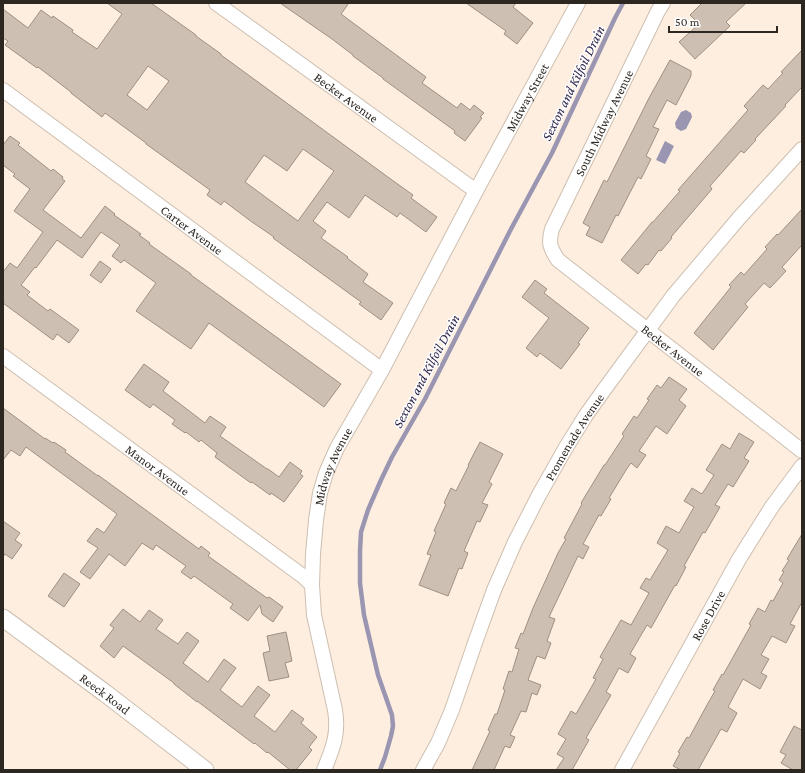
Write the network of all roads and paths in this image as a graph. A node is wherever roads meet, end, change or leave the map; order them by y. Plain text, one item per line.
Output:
1 (216, 3) edge
2 (663, 3) edge
3 (573, 5) edge
4 (3, 90) edge
5 (802, 149) edge
6 (476, 192) junction
7 (550, 245) joint
8 (648, 330) junction
9 (3, 356) edge
10 (382, 370) junction
11 (802, 451) edge
12 (802, 466) edge
13 (312, 585) junction
14 (3, 618) edge
15 (205, 770) edge
16 (324, 770) edge
17 (424, 770) edge
18 (622, 770) edge

1 - 6 street, Becker Avenue
2 - 7 street, South Midway Avenue
3 - 6 street, Midway Street
4 - 10 street, Carter Avenue
5 - 8 street, Promenade Avenue
6 - 10 street, Midway Avenue
7 - 8 street, Becker Avenue
8 - 11 street, Becker Avenue
8 - 17 street, Promenade Avenue
9 - 13 street, Manor Avenue
10 - 13 street, Midway Avenue
12 - 18 street, Rose Drive
13 - 16 street, Midway Avenue
14 - 15 street, Reeck Road

